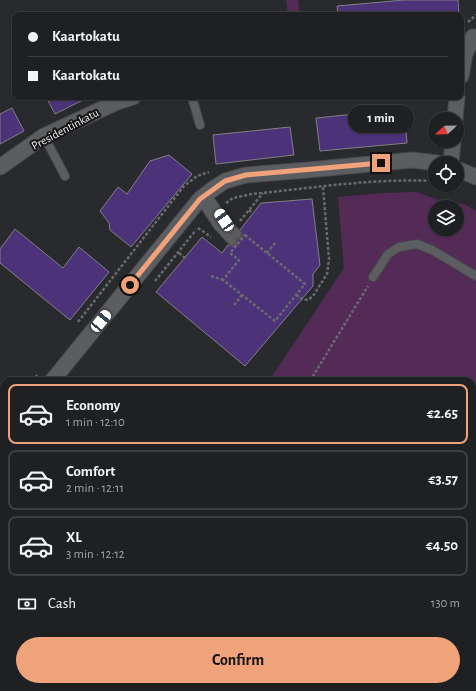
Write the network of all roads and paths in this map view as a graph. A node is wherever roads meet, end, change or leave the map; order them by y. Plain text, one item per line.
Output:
1 (472, 34) edge
2 (464, 60) edge
3 (123, 100) edge
4 (193, 100) edge
5 (457, 100) edge
6 (456, 112) edge
7 (200, 125) dead end
8 (44, 136) junction
9 (428, 162) edge
10 (0, 167) edge
11 (464, 172) edge
12 (65, 176) dead end
13 (476, 176) edge
14 (323, 187) dead end
15 (203, 196) junction
16 (249, 210) dead end
17 (253, 213) dead end
18 (234, 238) dead end
19 (275, 243) dead end
20 (179, 253) dead end
21 (267, 253) junction
22 (184, 258) dead end
23 (211, 276) dead end
24 (476, 276) edge
25 (373, 277) joint
26 (223, 280) junction
27 (242, 295) junction
28 (296, 295) junction
29 (234, 305) dead end
30 (55, 377) edge
31 (312, 377) edge

1 - 2 street
3 - 8 street, Presidentinkatu
4 - 7 lane
5 - 6 street
8 - 10 street, Presidentinkatu
8 - 12 lane
9 - 15 street
11 - 13 street
14 - 28 path
15 - 18 lane
15 - 30 street
16 - 17 path
19 - 21 path
20 - 22 path
21 - 26 path
21 - 28 path
23 - 26 path
24 - 25 lane
25 - 31 path
26 - 27 path
27 - 28 path
27 - 29 path

